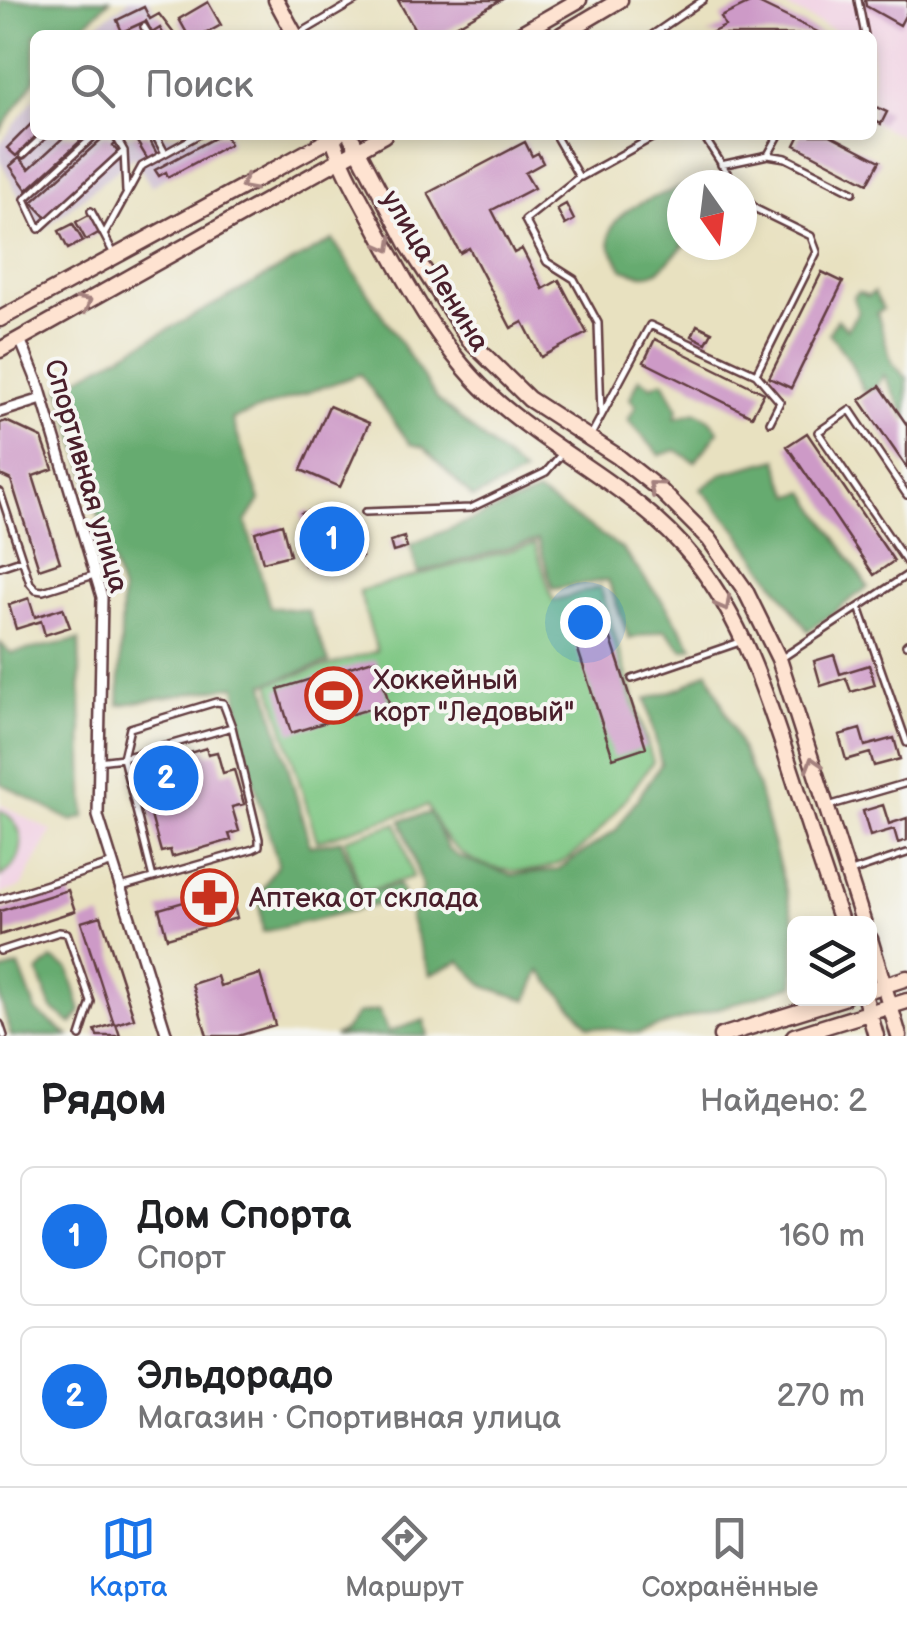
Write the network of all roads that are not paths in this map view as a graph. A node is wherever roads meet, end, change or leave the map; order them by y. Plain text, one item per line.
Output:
1 (276, 0) edge
2 (356, 0) edge
3 (581, 0) edge
4 (620, 0) edge
5 (703, 0) edge
6 (858, 0) edge
7 (593, 17) junction
8 (144, 27) dead end
9 (146, 30) edge
10 (293, 30) edge
11 (305, 30) edge
12 (527, 30) edge
13 (570, 30) edge
14 (659, 30) edge
15 (864, 30) edge
16 (39, 140) edge
17 (90, 140) edge
18 (118, 140) edge
19 (158, 140) edge
20 (189, 140) edge
21 (328, 140) edge
22 (336, 140) edge
23 (353, 140) edge
24 (375, 140) edge
25 (559, 140) edge
26 (648, 140) edge
27 (705, 140) edge
28 (776, 140) edge
29 (358, 150) junction
30 (124, 151) junction
31 (165, 153) junction
32 (23, 155) dead end
33 (768, 155) junction
34 (341, 159) junction
35 (721, 165) junction
36 (724, 170) edge
37 (579, 178) junction
38 (853, 192) dead end
39 (126, 195) junction
40 (757, 209) edge
41 (91, 212) dead end
42 (104, 235) junction
43 (115, 256) junction
44 (25, 306) junction
45 (0, 319) edge
46 (38, 329) junction
47 (20, 339) junction
48 (0, 350) edge
49 (756, 374) junction
50 (42, 399) junction
51 (529, 399) junction
52 (0, 412) edge
53 (516, 418) junction
54 (601, 418) junction
55 (770, 422) dead end
56 (590, 438) junction
57 (565, 450) junction
58 (0, 492) edge
59 (907, 495) edge
60 (365, 512) dead end
61 (22, 560) junction
62 (907, 563) edge
63 (0, 566) edge
64 (97, 574) junction
65 (907, 574) edge
66 (859, 606) junction
67 (743, 640) junction
68 (779, 659) junction
69 (632, 679) dead end
70 (801, 724) junction
71 (232, 727) junction
72 (778, 731) junction
73 (907, 743) edge
74 (123, 758) junction
75 (98, 761) junction
76 (907, 783) edge
77 (827, 806) junction
78 (907, 853) edge
79 (113, 863) junction
80 (848, 873) junction
81 (153, 878) junction
82 (121, 887) junction
83 (0, 899) edge
84 (839, 916) edge
85 (861, 916) edge
86 (0, 952) edge
87 (907, 978) edge
88 (877, 988) edge
89 (907, 1001) edge
90 (818, 1006) edge
91 (867, 1006) edge
92 (877, 1006) edge
93 (890, 1006) junction
94 (0, 1024) edge
95 (4, 1036) edge
96 (80, 1036) edge
97 (167, 1036) edge
98 (722, 1036) edge
99 (794, 1036) edge
100 (876, 1036) edge
101 (899, 1036) edge

1 - 10 street
2 - 11 lane
3 - 7 street
3 - 12 street
4 - 7 street
5 - 14 lane
6 - 15 lane
7 - 13 street
8 - 9 lane
16 - 32 lane
17 - 30 lane
18 - 30 lane
19 - 31 lane
20 - 31 lane
21 -> 43 street
22 - 34 street, улица Ленина
23 - 29 street, улица Ленина
24 - 29 street
25 - 37 lane
26 - 37 lane
27 - 35 lane
28 - 33 lane
29 - 34 street
29 - 51 street, улица Ленина
30 - 39 lane
31 - 39 lane
33 - 35 lane
33 - 38 lane
46 -> 34 street
34 -> 53 street, улица Ленина
35 - 36 lane
37 - 54 lane
39 - 42 lane
40 - 49 lane
41 - 42 lane
42 - 43 lane
43 - 44 street
44 - 45 street
44 - 46 street
46 - 47 street
47 - 48 street
47 - 50 street, Спортивная улица
49 - 54 lane
49 - 55 lane
50 - 52 street
50 - 64 street, Спортивная улица
51 - 53 street
51 - 56 street, улица Ленина
53 - 57 street, улица Ленина
54 - 56 lane
68 -> 56 street, улица Ленина
57 - 60 lane
57 -> 67 street, улица Ленина
58 - 61 lane
59 - 62 lane
61 - 63 lane
61 - 64 lane
64 - 75 street, Спортивная улица
65 - 66 lane
66 - 68 lane
66 - 73 lane
67 - 69 lane
67 - 72 street, улица Ленина
68 - 70 street, улица Ленина
70 - 72 street
77 -> 70 street, улица Ленина
71 - 74 lane
71 - 74 lane
71 - 81 lane
72 - 84 street, улица Ленина
74 - 75 lane
74 - 81 lane
75 - 79 street, Спортивная улица
76 - 77 lane
77 - 80 street, улица Ленина
78 - 80 lane
79 - 82 street, Спортивная улица
79 - 83 lane
80 - 85 street, улица Ленина
81 - 82 lane
82 - 97 street, Спортивная улица
86 - 96 lane
87 - 88 street
88 - 93 street
89 - 93 street
90 - 98 street
91 - 99 street
91 - 100 street
92 - 93 street
93 - 101 street
94 - 95 lane

